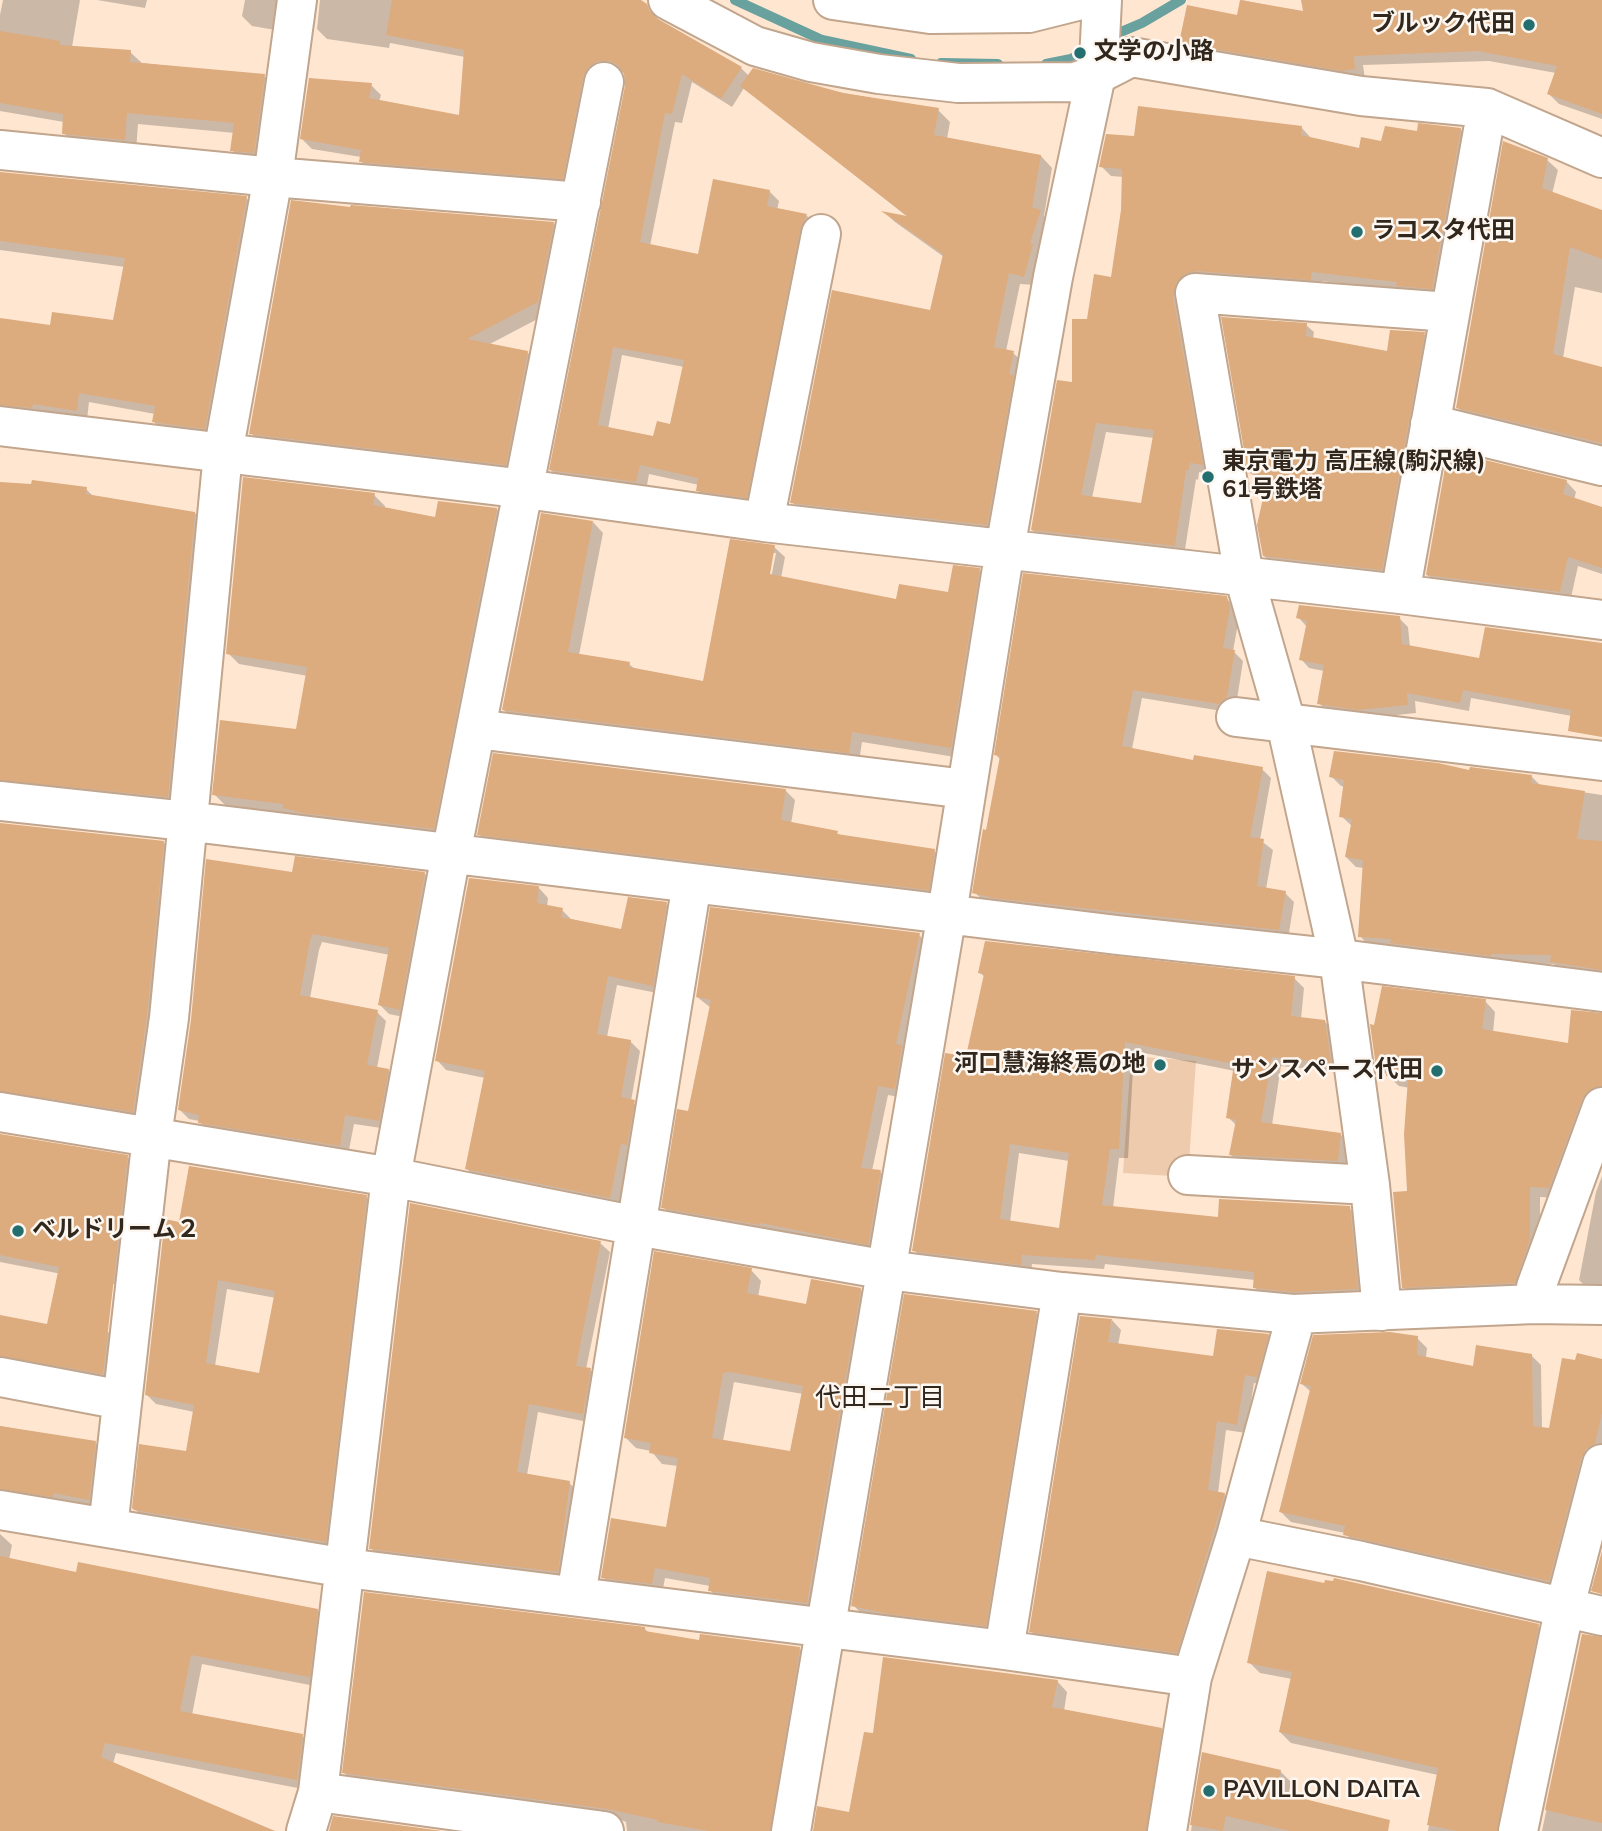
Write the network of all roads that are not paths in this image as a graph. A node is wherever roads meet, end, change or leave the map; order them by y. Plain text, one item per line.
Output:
1 (297, 0) edge
2 (668, 0) edge
3 (834, 0) edge
4 (1096, 33) edge
5 (604, 82) dead end
6 (1488, 108) junction
7 (0, 150) edge
8 (1602, 158) edge
9 (273, 177) junction
10 (581, 202) junction
11 (821, 234) dead end
12 (1449, 312) junction
13 (1430, 424) junction
14 (0, 426) edge
15 (223, 453) junction
16 (1602, 466) edge
17 (525, 489) junction
18 (764, 522) junction
19 (1005, 549) junction
20 (1244, 576) junction
21 (1400, 594) junction
22 (1602, 620) edge
23 (1236, 717) dead end
24 (1286, 723) junction
25 (476, 729) junction
26 (1602, 761) edge
27 (966, 789) junction
28 (0, 801) edge
29 (187, 821) junction
30 (450, 854) junction
31 (692, 883) junction
32 (947, 913) junction
33 (1339, 959) junction
34 (1602, 992) edge
35 (1602, 1107) edge
36 (0, 1112) edge
37 (152, 1136) junction
38 (1188, 1175) dead end
39 (391, 1177) junction
40 (1370, 1185) junction
41 (637, 1226) junction
42 (887, 1270) junction
43 (1062, 1292) junction
44 (1535, 1304) junction
45 (1602, 1305) edge
46 (1382, 1311) junction
47 (1293, 1314) junction
48 (0, 1377) edge
49 (122, 1400) junction
50 (1602, 1464) edge
51 (0, 1510) edge
52 (108, 1528) junction
53 (1236, 1536) junction
54 (346, 1568) junction
55 (576, 1596) junction
56 (1565, 1606) junction
57 (1602, 1616) edge
58 (825, 1628) junction
59 (1004, 1650) junction
60 (1192, 1676) junction
61 (318, 1792) junction
62 (559, 1828) edge
63 (306, 1831) edge
64 (604, 1831) edge
65 (791, 1831) edge
66 (1169, 1831) edge
67 (1518, 1831) edge

1 - 9 street
2 - 4 street
3 - 4 street
4 - 6 street
4 - 19 street
5 - 10 street
6 - 8 street
6 - 12 street
7 - 9 street
9 - 10 street
9 - 15 street
10 - 17 street
11 - 18 street
12 - 13 street
12 - 20 street
13 - 16 street
13 - 21 street
14 - 15 street
15 - 17 street
15 - 29 street
17 - 18 street
17 - 25 street
18 - 19 street
19 - 20 street
19 - 27 street
20 - 21 street
20 - 24 street
21 - 22 street
23 - 24 street
24 - 26 street
24 - 33 street
25 - 27 street
25 - 30 street
27 - 32 street
28 - 29 street
29 - 30 street
29 - 37 street
30 - 31 street
30 - 39 street
31 - 32 street
31 - 41 street
32 - 33 street
32 - 42 street
33 - 34 street
33 - 40 street
35 - 44 street
36 - 37 street
37 - 39 street
37 - 49 street
38 - 40 street
39 - 41 street
39 - 54 street
40 - 46 street
41 - 42 street
41 - 55 street
42 - 43 street
42 - 58 street
43 - 47 street
43 - 59 street
44 - 45 street
44 - 46 street
46 - 47 street
47 - 53 street
48 - 49 street
49 - 52 street
50 - 56 street
51 - 52 street
52 - 54 street
53 - 56 street
53 - 60 street
54 - 55 street
54 - 61 street
55 - 58 street
56 - 57 street
56 - 67 street
58 - 59 street
58 - 65 street
59 - 60 street
60 - 66 street
61 - 62 street
61 - 63 street
62 - 64 street

